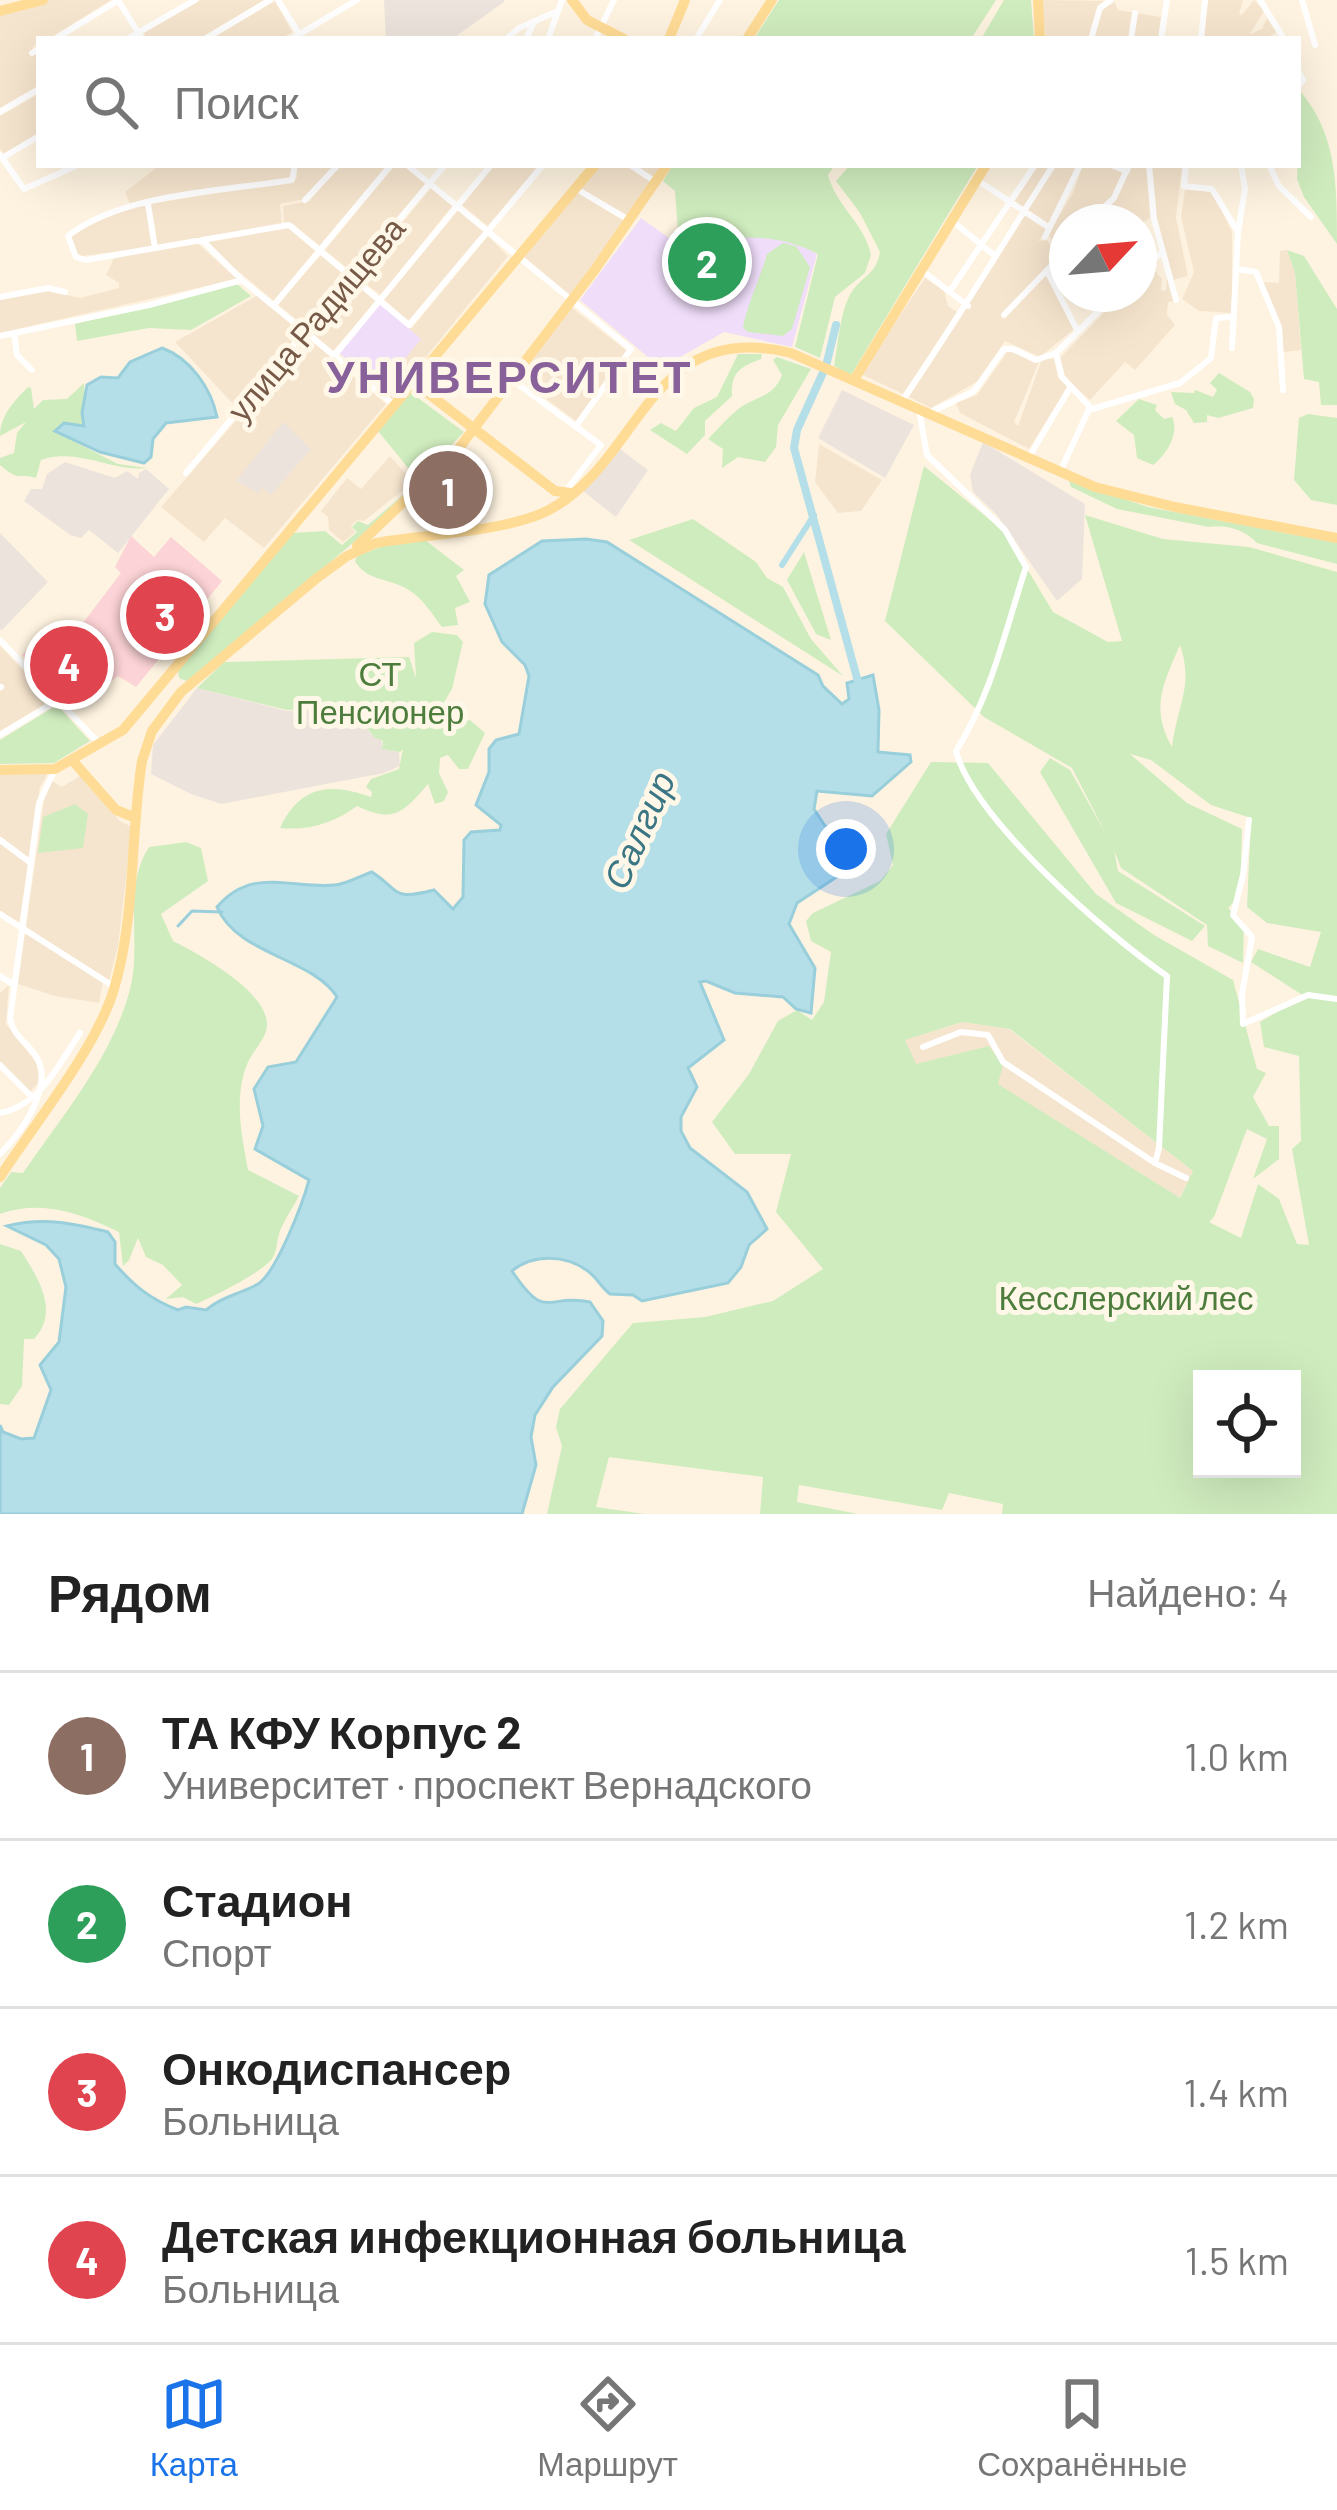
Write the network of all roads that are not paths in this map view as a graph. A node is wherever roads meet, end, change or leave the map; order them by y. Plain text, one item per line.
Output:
1 (43, 0) edge
2 (119, 0) edge
3 (195, 0) edge
4 (274, 0) edge
5 (357, 0) edge
6 (562, 0) edge
7 (572, 0) edge
8 (614, 0) edge
9 (685, 0) edge
10 (720, 0) edge
11 (772, 0) edge
12 (1038, 0) edge
13 (1111, 0) edge
14 (1167, 0) edge
15 (1205, 0) edge
16 (1260, 0) edge
17 (1303, 0) edge
18 (13, 5) edge
19 (0, 11) edge
20 (558, 11) junction
21 (1135, 13) dead end
22 (533, 24) junction
23 (598, 33) edge
24 (60, 36) edge
25 (140, 36) edge
26 (210, 36) edge
27 (294, 36) edge
28 (297, 36) edge
29 (510, 36) edge
30 (527, 36) edge
31 (549, 36) edge
32 (671, 36) edge
33 (698, 36) edge
34 (749, 36) edge
35 (1040, 36) edge
36 (1091, 36) edge
37 (1131, 36) edge
38 (1161, 36) edge
39 (1201, 36) edge
40 (1282, 36) edge
41 (1315, 44) dead end
42 (36, 91) edge
43 (0, 112) edge
44 (36, 138) edge
45 (1, 157) edge
46 (71, 168) edge
47 (294, 168) edge
48 (335, 168) edge
49 (389, 168) edge
50 (411, 168) edge
51 (443, 168) edge
52 (489, 168) edge
53 (542, 168) edge
54 (592, 168) edge
55 (635, 168) edge
56 (665, 168) edge
57 (984, 168) edge
58 (1033, 168) edge
59 (1051, 168) edge
60 (1080, 168) edge
61 (1128, 168) edge
62 (1149, 168) edge
63 (1186, 168) edge
64 (1242, 168) edge
65 (1270, 168) edge
66 (976, 180) junction
67 (656, 182) junction
68 (430, 184) junction
69 (575, 188) junction
70 (305, 200) dead end
71 (1012, 202) junction
72 (148, 203) junction
73 (1108, 204) edge
74 (458, 206) junction
75 (1024, 210) junction
76 (1311, 217) dead end
77 (951, 220) junction
78 (630, 221) junction
79 (1048, 227) junction
80 (490, 231) junction
81 (1238, 232) junction
82 (1045, 237) dead end
83 (202, 239) junction
84 (984, 244) junction
85 (155, 248) junction
86 (321, 250) junction
87 (1161, 253) junction
88 (994, 255) junction
89 (517, 256) junction
90 (1157, 256) edge
91 (1049, 268) edge
92 (921, 269) junction
93 (1236, 269) junction
94 (1047, 271) junction
95 (352, 276) junction
96 (242, 280) junction
97 (950, 291) junction
98 (64, 292) dead end
99 (0, 297) edge
100 (381, 299) junction
101 (1176, 300) dead end
102 (571, 302) junction
103 (274, 304) junction
104 (968, 306) junction
105 (1097, 312) edge
106 (1004, 315) dead end
107 (1233, 317) junction
108 (1077, 331) junction
109 (14, 333) junction
110 (307, 333) junction
111 (0, 336) edge
112 (1232, 348) dead end
113 (1056, 353) junction
114 (334, 356) junction
115 (32, 370) dead end
116 (512, 379) junction
117 (854, 380) junction
118 (410, 383) junction
119 (1070, 388) junction
120 (1283, 390) dead end
121 (902, 401) junction
122 (392, 404) junction
123 (1089, 410) junction
124 (924, 411) junction
125 (576, 426) junction
126 (471, 431) junction
127 (1029, 458) junction
128 (1060, 472) junction
129 (186, 473) dead end
130 (567, 496) junction
131 (1337, 538) edge
132 (357, 544) junction
133 (341, 560) junction
134 (317, 578) junction
135 (0, 640) edge
136 (58, 700) junction
137 (0, 735) edge
138 (101, 746) junction
139 (72, 760) junction
140 (0, 770) edge
141 (50, 773) junction
142 (136, 818) junction
143 (1249, 820) dead end
144 (0, 840) edge
145 (31, 863) junction
146 (0, 914) edge
147 (22, 928) junction
148 (0, 976) edge
149 (12, 984) junction
150 (115, 987) junction
151 (0, 990) edge
152 (1337, 999) edge
153 (80, 1033) dead end
154 (922, 1047) dead end
155 (0, 1065) edge
156 (35, 1095) junction
157 (0, 1113) edge
158 (0, 1154) edge
159 (1155, 1163) junction
160 (0, 1177) edge
161 (1186, 1178) dead end

1 - 18 main road
2 - 24 street
2 - 25 street
3 - 25 street
4 - 26 street
4 - 27 street
5 - 28 street
6 - 20 street
7 - 23 main road
8 - 23 street
9 - 32 main road
10 - 33 street
11 - 34 main road
12 - 35 main road
13 - 36 street
14 - 38 street
15 - 39 street
16 - 40 street
17 - 41 street
18 - 19 main road
20 - 22 street
20 - 31 street
21 - 37 street
22 - 29 street
22 - 30 street
42 - 43 street
44 - 45 street
45 - 46 street
47 - 72 street
48 - 70 street
49 - 86 street
50 - 68 street
51 - 68 street, улица Радищева
52 - 74 street
53 - 80 street
54 - 69 main road
55 - 67 street
56 - 67 main road
57 - 66 main road
58 - 71 street
59 - 75 street
60 - 79 street
61 - 73 street
62 - 87 street
63 - 81 street
64 - 81 street
65 - 76 street
66 - 71 street
66 - 77 main road
67 - 78 main road
68 - 74 street
68 - 95 street, улица Радищева
69 - 78 street
69 - 89 main road
71 - 75 street
71 - 84 street
72 - 85 street
72 - 85 street
74 - 80 street
74 - 100 street
75 - 79 street
75 - 88 street
77 - 84 street
77 - 92 main road
78 - 102 main road
79 - 82 street
80 - 89 street
80 - 100 street
81 - 93 street
83 - 85 street
83 - 86 street
83 - 96 street
84 - 88 street
84 - 97 street
86 - 95 street
86 - 103 street
87 - 90 street
87 - 101 street
88 - 104 street
89 - 102 street
89 - 118 main road
91 - 94 street
92 - 97 street
92 - 117 main road
93 - 107 street
93 - 120 street
94 - 106 street
94 - 108 street
95 - 100 street
95 - 110 street, улица Радищева
96 - 103 street
96 - 109 street
97 - 104 street
98 - 99 street
100 - 114 street
102 - 116 main road
102 - 125 street
103 - 110 street
104 - 121 street
105 - 108 street
107 - 112 street
107 - 123 street
108 - 113 street
109 - 111 street
109 - 115 street
110 - 114 street
110 - 129 street, улица Радищева
113 - 119 street
113 - 124 street
114 - 122 street
116 - 125 street
116 - 126 main road
117 - 121 main road
117 - 130 main road
118 - 122 main road
118 - 126 main road
119 - 123 street
119 - 127 street
121 - 124 main road
122 - 138 main road
123 - 128 street
124 - 127 main road
124 - 159 street
125 - 130 street
126 - 130 main road
126 - 132 main road
127 - 128 main road
128 - 131 main road
130 - 132 main road
130 - 133 main road
132 - 133 main road
132 - 134 main road
133 - 134 main road
134 - 142 main road
135 - 136 street
136 - 137 street
136 - 138 street
138 - 139 main road
139 - 141 main road
139 - 142 main road
140 - 141 main road
141 - 145 street
142 - 150 main road
143 - 152 street
144 - 145 street
145 - 147 street
146 - 147 street
147 - 149 street
147 - 150 street
148 - 149 street
149 - 151 street
149 - 156 street
150 - 160 main road
153 - 156 street
154 - 159 street
155 - 156 street
156 - 157 street
156 - 158 street
159 - 161 street

